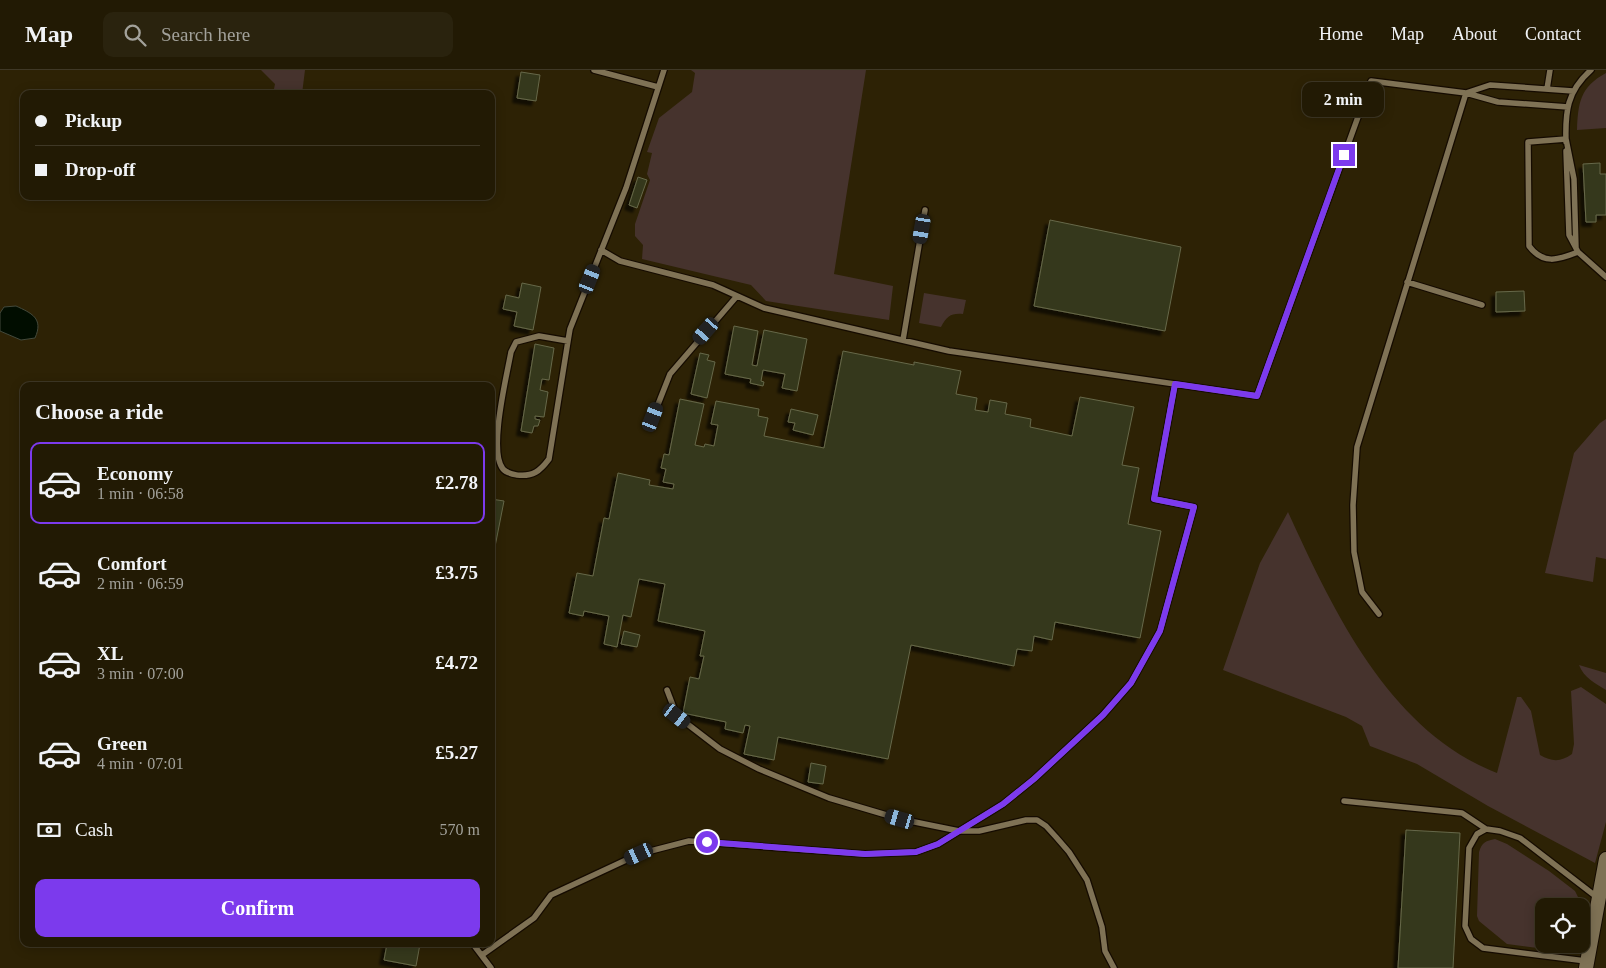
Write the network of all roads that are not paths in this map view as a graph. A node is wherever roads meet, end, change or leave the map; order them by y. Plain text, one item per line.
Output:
1 (594, 70) edge
2 (664, 70) edge
3 (1550, 70) edge
4 (1591, 70) edge
5 (658, 87) junction
6 (1547, 89) junction
7 (1573, 91) junction
8 (1466, 93) junction
9 (1568, 107) junction
10 (1566, 139) junction
11 (925, 210) dead end
12 (601, 250) junction
13 (1577, 250) junction
14 (1606, 277) edge
15 (1407, 282) junction
16 (737, 296) junction
17 (1482, 305) dead end
18 (902, 340) junction
19 (568, 341) junction
20 (1175, 384) junction
21 (653, 417) dead end
22 (1379, 614) dead end
23 (667, 690) dead end
24 (1344, 801) dead end
25 (1486, 829) junction
26 (959, 831) junction
27 (1604, 865) edge
28 (1598, 898) junction
29 (495, 946) edge
30 (475, 947) edge
31 (493, 947) edge
32 (482, 955) junction
33 (1586, 965) edge
34 (491, 968) edge
35 (1114, 968) edge

1 - 5 lane
2 - 5 lane
3 - 6 lane
4 - 7 lane
5 - 12 lane
6 - 7 lane
6 - 8 lane
7 - 9 lane
8 - 9 lane
8 - 15 lane
8 - 20 lane
9 - 10 lane
10 - 13 lane
10 - 13 lane
11 - 18 lane
12 - 16 lane
12 - 19 lane
13 - 14 lane
15 - 17 lane
15 - 22 lane
16 - 18 lane
16 - 21 lane
18 - 20 lane
19 - 19 lane
20 - 26 lane
23 - 26 lane
24 - 25 lane
25 - 28 lane
25 - 33 lane
26 - 29 lane
26 - 35 lane
27 - 28 street
28 - 33 street
30 - 32 lane
31 - 32 lane
32 - 34 lane

